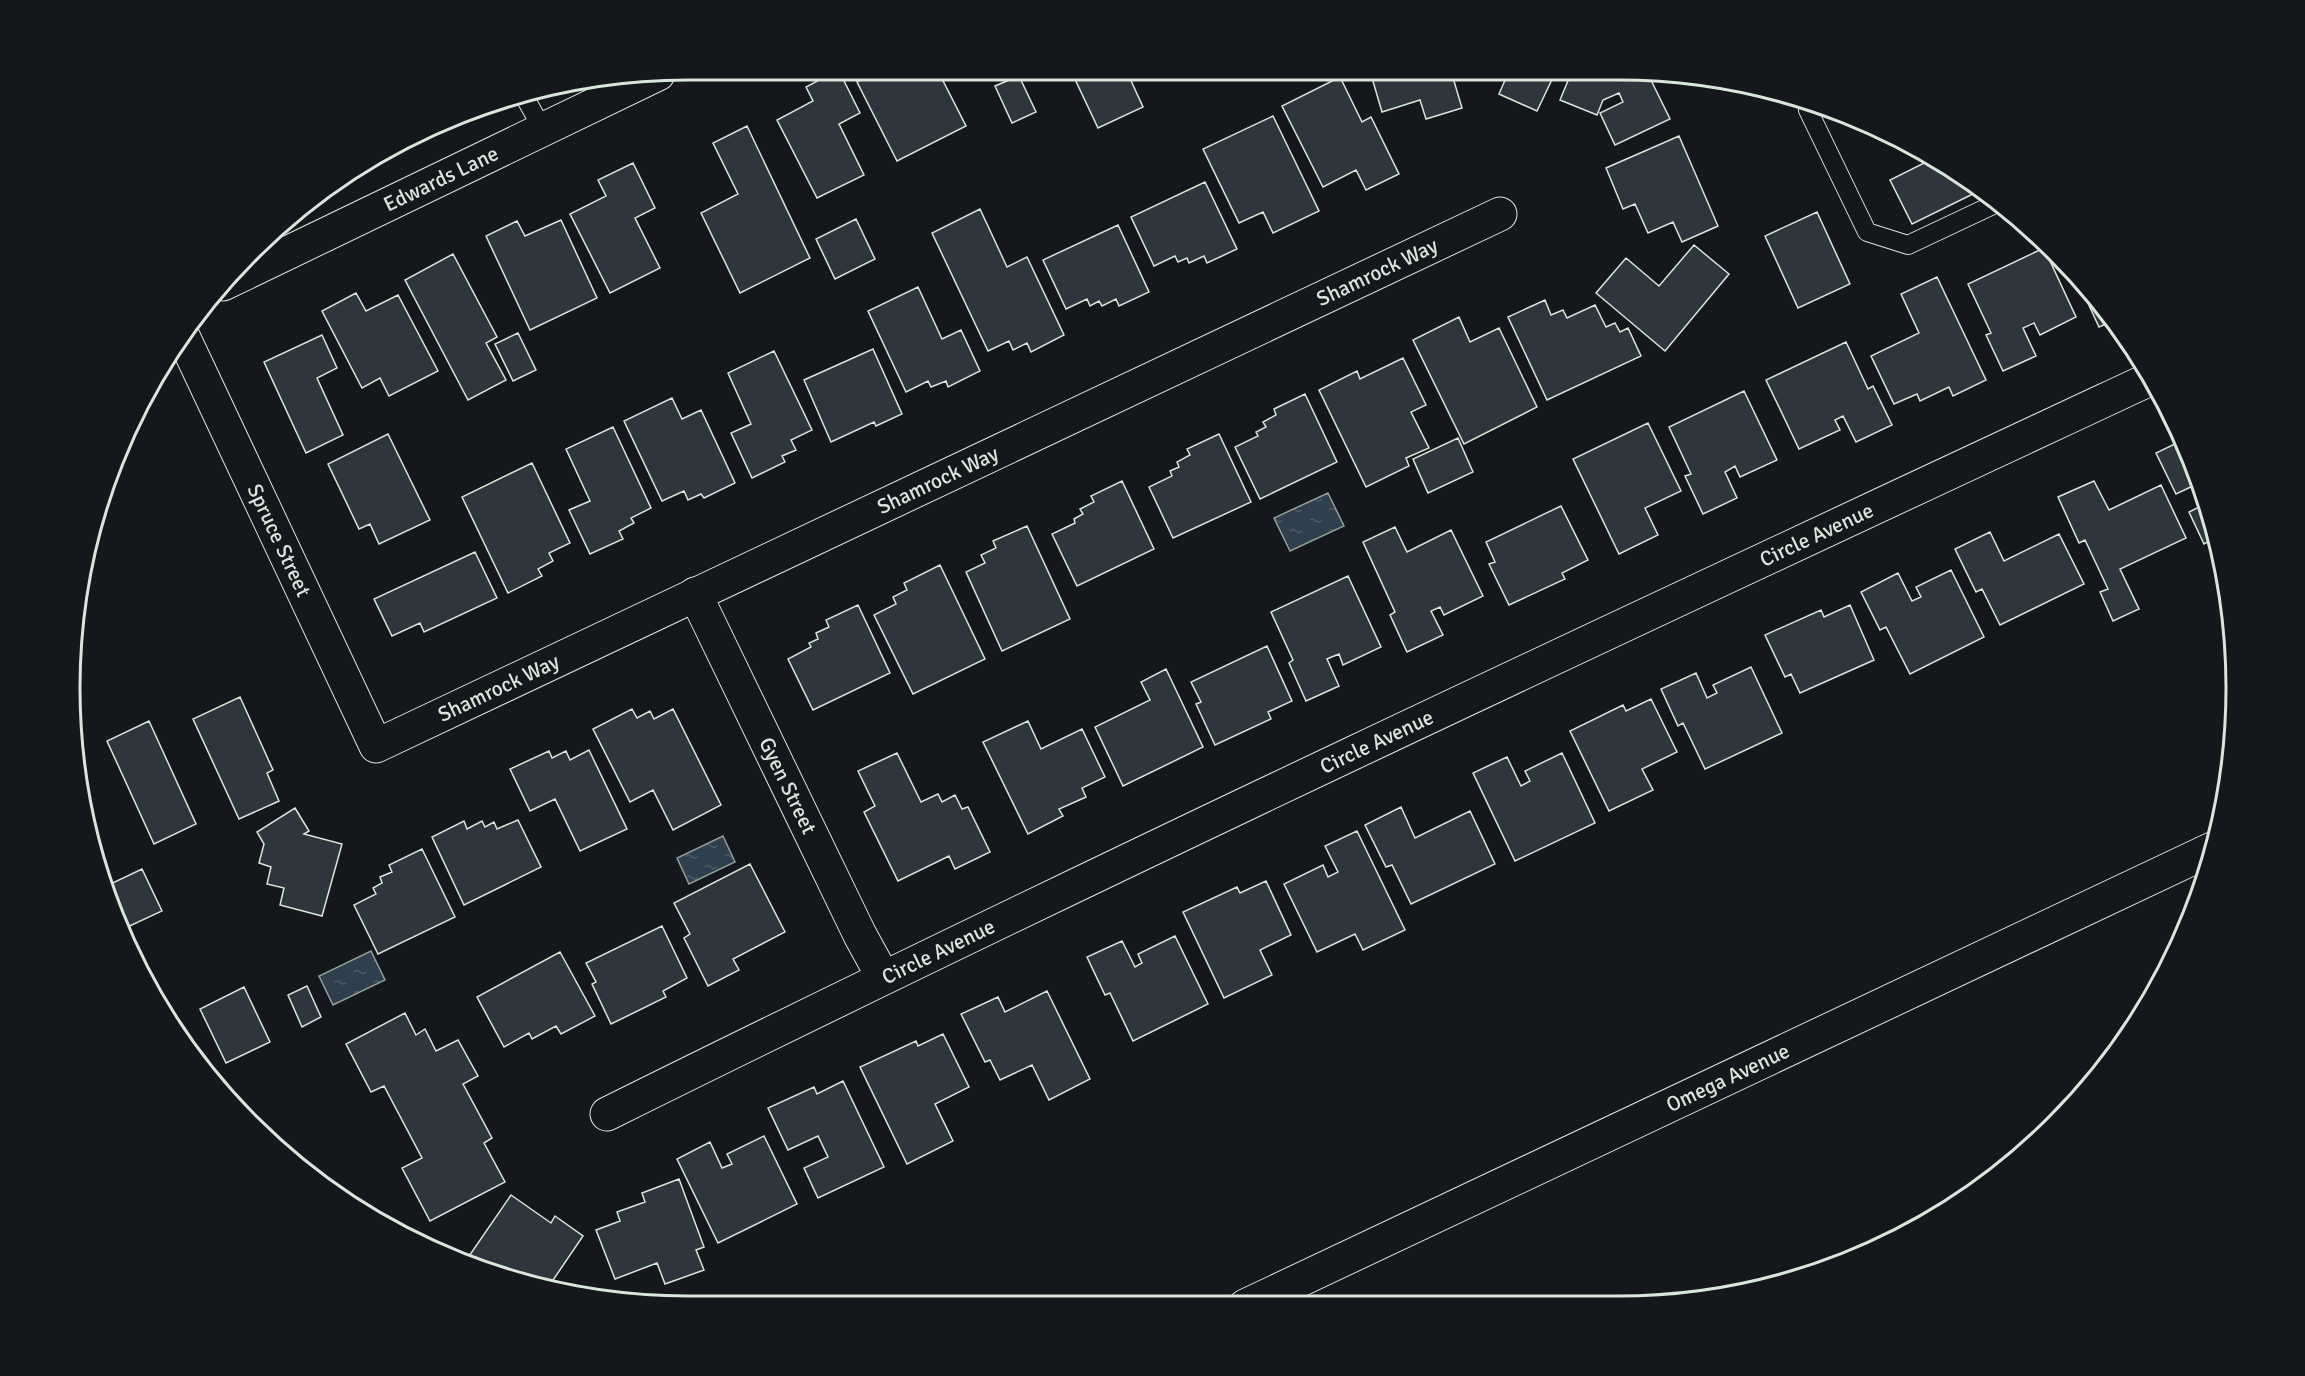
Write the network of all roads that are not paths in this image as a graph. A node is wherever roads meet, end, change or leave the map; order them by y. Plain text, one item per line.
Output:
1 (642, 82) edge
2 (527, 101) edge
3 (1808, 111) edge
4 (543, 130) junction
5 (1989, 207) edge
6 (1500, 214) dead end
7 (243, 275) edge
8 (187, 343) edge
9 (2143, 382) edge
10 (695, 594) junction
11 (376, 746) joint
12 (2202, 854) edge
13 (883, 977) junction
14 (607, 1114) dead end
15 (1266, 1296) edge

1 - 4 street, Edwards Lane
2 - 4 lane
3 - 5 lane
4 - 7 street, Edwards Lane
6 - 10 street, Shamrock Way
8 - 11 street, Spruce Street
9 - 13 street, Circle Avenue
10 - 11 street, Shamrock Way
10 - 13 street, Gyen Street
12 - 15 street, Omega Avenue
13 - 14 street, Circle Avenue

